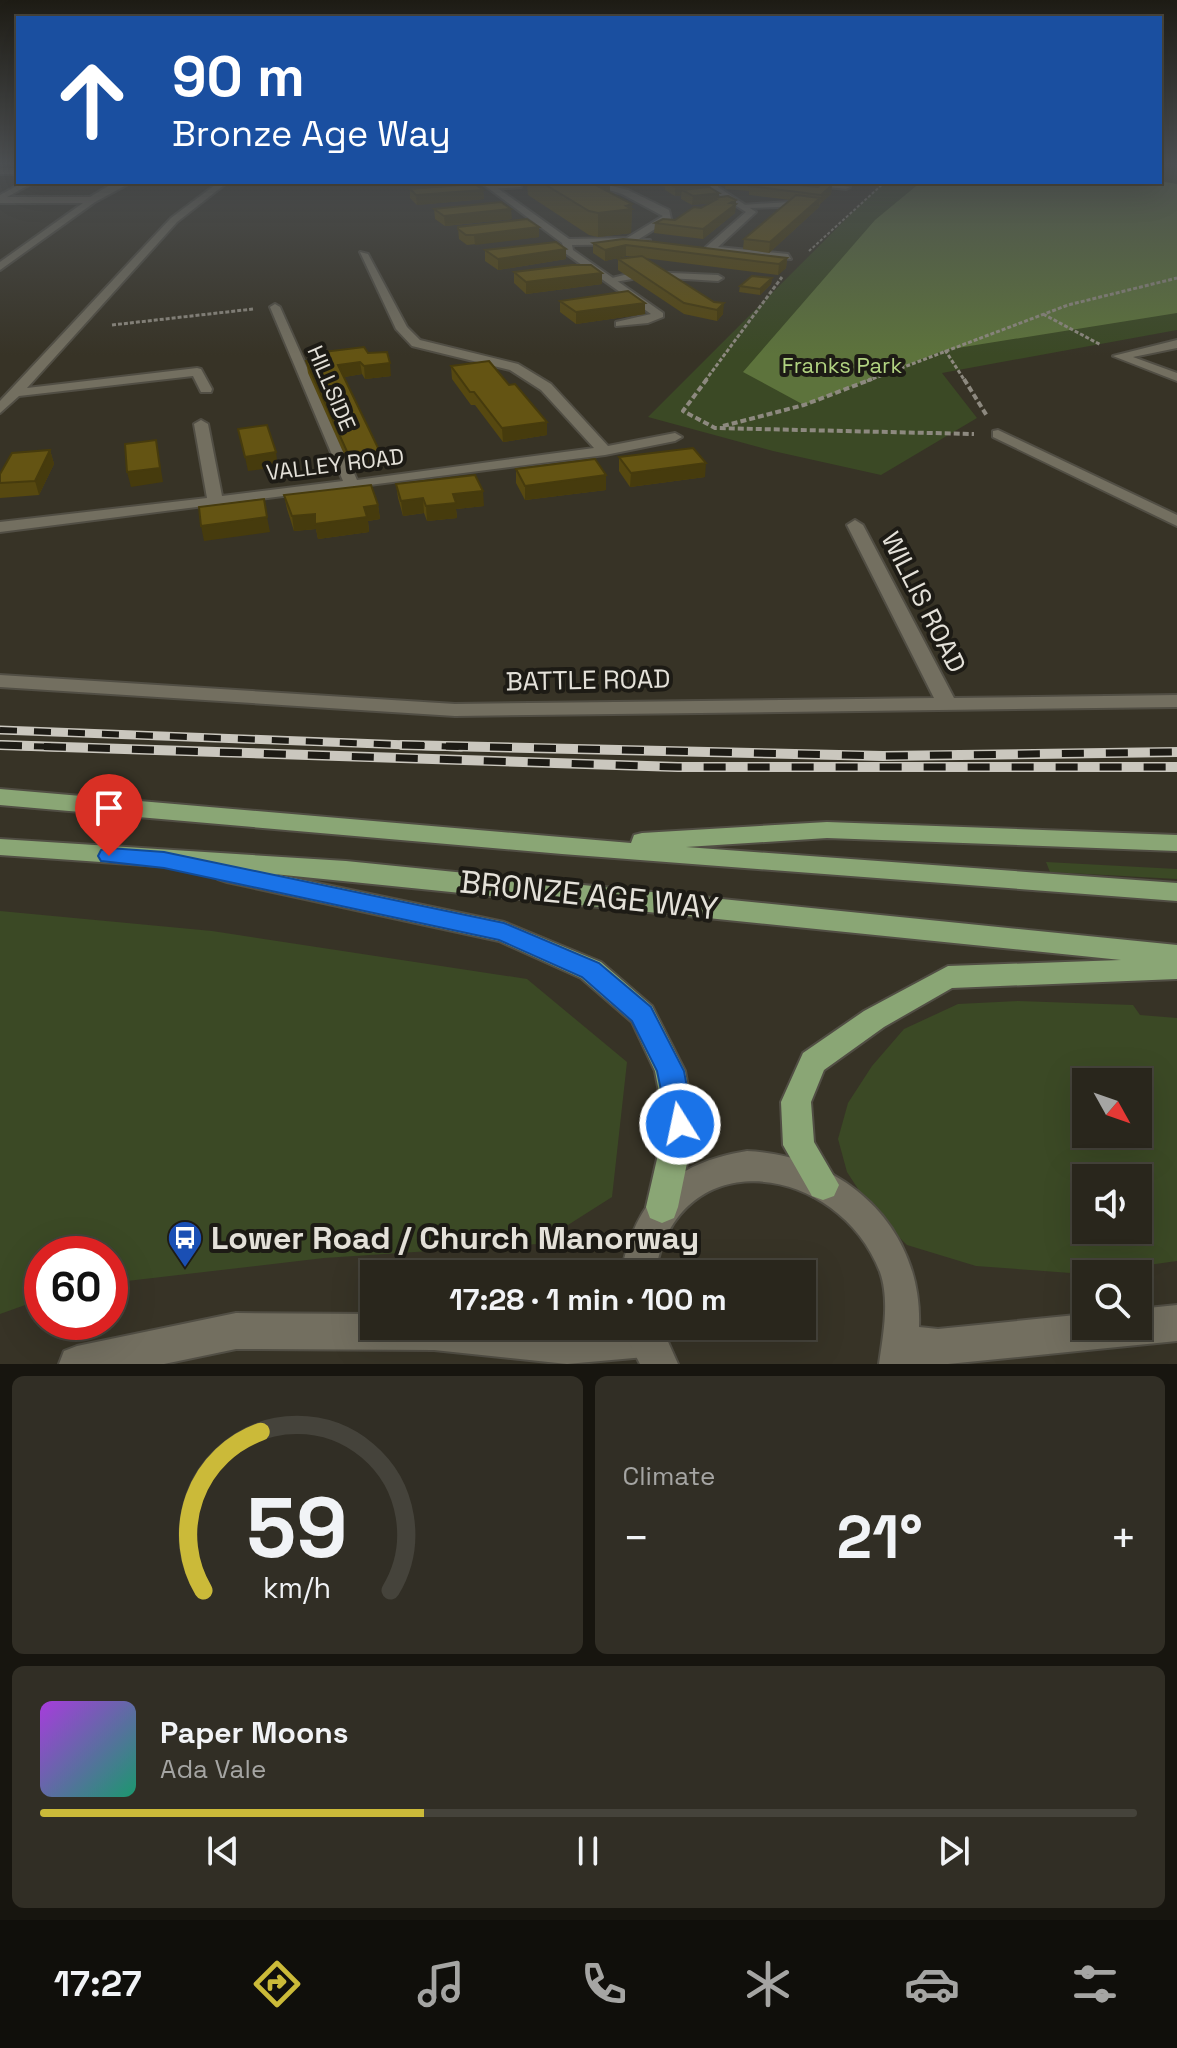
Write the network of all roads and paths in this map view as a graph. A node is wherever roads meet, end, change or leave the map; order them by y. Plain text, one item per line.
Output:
1 (54, 228) edge
2 (167, 228) edge
3 (547, 228) edge
4 (650, 228) edge
5 (735, 228) edge
6 (830, 228) edge
7 (630, 240) junction
8 (567, 242) junction
9 (662, 244) edge
10 (693, 247) edge
11 (709, 249) junction
12 (363, 254) dead end
13 (793, 259) joint
14 (0, 267) edge
15 (787, 270) edge
16 (652, 274) edge
17 (628, 277) edge
18 (718, 278) edge
19 (1177, 278) edge
20 (609, 280) junction
21 (275, 307) joint
22 (1043, 314) junction
23 (620, 324) edge
24 (75, 329) junction
25 (1177, 344) edge
26 (945, 350) junction
27 (1119, 356) junction
28 (1177, 377) edge
29 (206, 389) dead end
30 (15, 393) junction
31 (0, 409) edge
32 (201, 424) dead end
33 (715, 428) junction
34 (704, 430) dead end
35 (998, 434) junction
36 (675, 437) dead end
37 (605, 451) junction
38 (352, 485) junction
39 (216, 500) junction
40 (1177, 521) edge
41 (855, 525) dead end
42 (0, 527) edge
43 (0, 681) edge
44 (1177, 701) edge
45 (947, 704) junction
46 (0, 797) edge
47 (1177, 843) edge
48 (562, 846) junction
49 (0, 847) edge
50 (164, 860) junction
51 (1177, 892) edge
52 (1177, 955) edge
53 (1177, 968) edge
54 (823, 1185) junction
55 (662, 1207) junction
56 (639, 1260) edge
57 (1177, 1323) edge
58 (649, 1343) edge
59 (899, 1354) edge
60 (77, 1364) edge

1 - 14 street
2 - 24 street
3 - 8 street
4 - 7 street
5 - 11 street
6 - 13 path
7 - 8 street
7 - 9 street
8 - 20 street
10 - 11 street
11 - 13 street
12 - 37 street
15 - 33 path
16 - 18 street
17 - 20 street
19 - 22 path
20 - 23 street
21 - 24 path
21 - 38 street, HILLSIDE
22 - 26 path
22 - 27 path
24 - 30 street
25 - 27 street
26 - 33 path
26 - 35 path
27 - 28 street
29 - 30 street
30 - 31 street
32 - 39 street
33 - 34 path
33 - 35 path
35 - 40 street
36 - 37 street, VALLEY ROAD
37 - 38 street, VALLEY ROAD
38 - 39 street, VALLEY ROAD
39 - 42 street, VALLEY ROAD
41 - 45 street, WILLIS ROAD
43 - 45 street, BATTLE ROAD
44 - 45 street, BATTLE ROAD
46 - 48 main road, BRONZE AGE WAY
47 - 48 main road
48 - 51 main road, BRONZE AGE WAY
49 - 50 main road, BRONZE AGE WAY
50 - 52 main road, BRONZE AGE WAY
50 - 55 main road
53 - 54 main road
54 - 55 street
54 - 59 street
55 - 56 street
57 - 59 street
58 - 60 street

